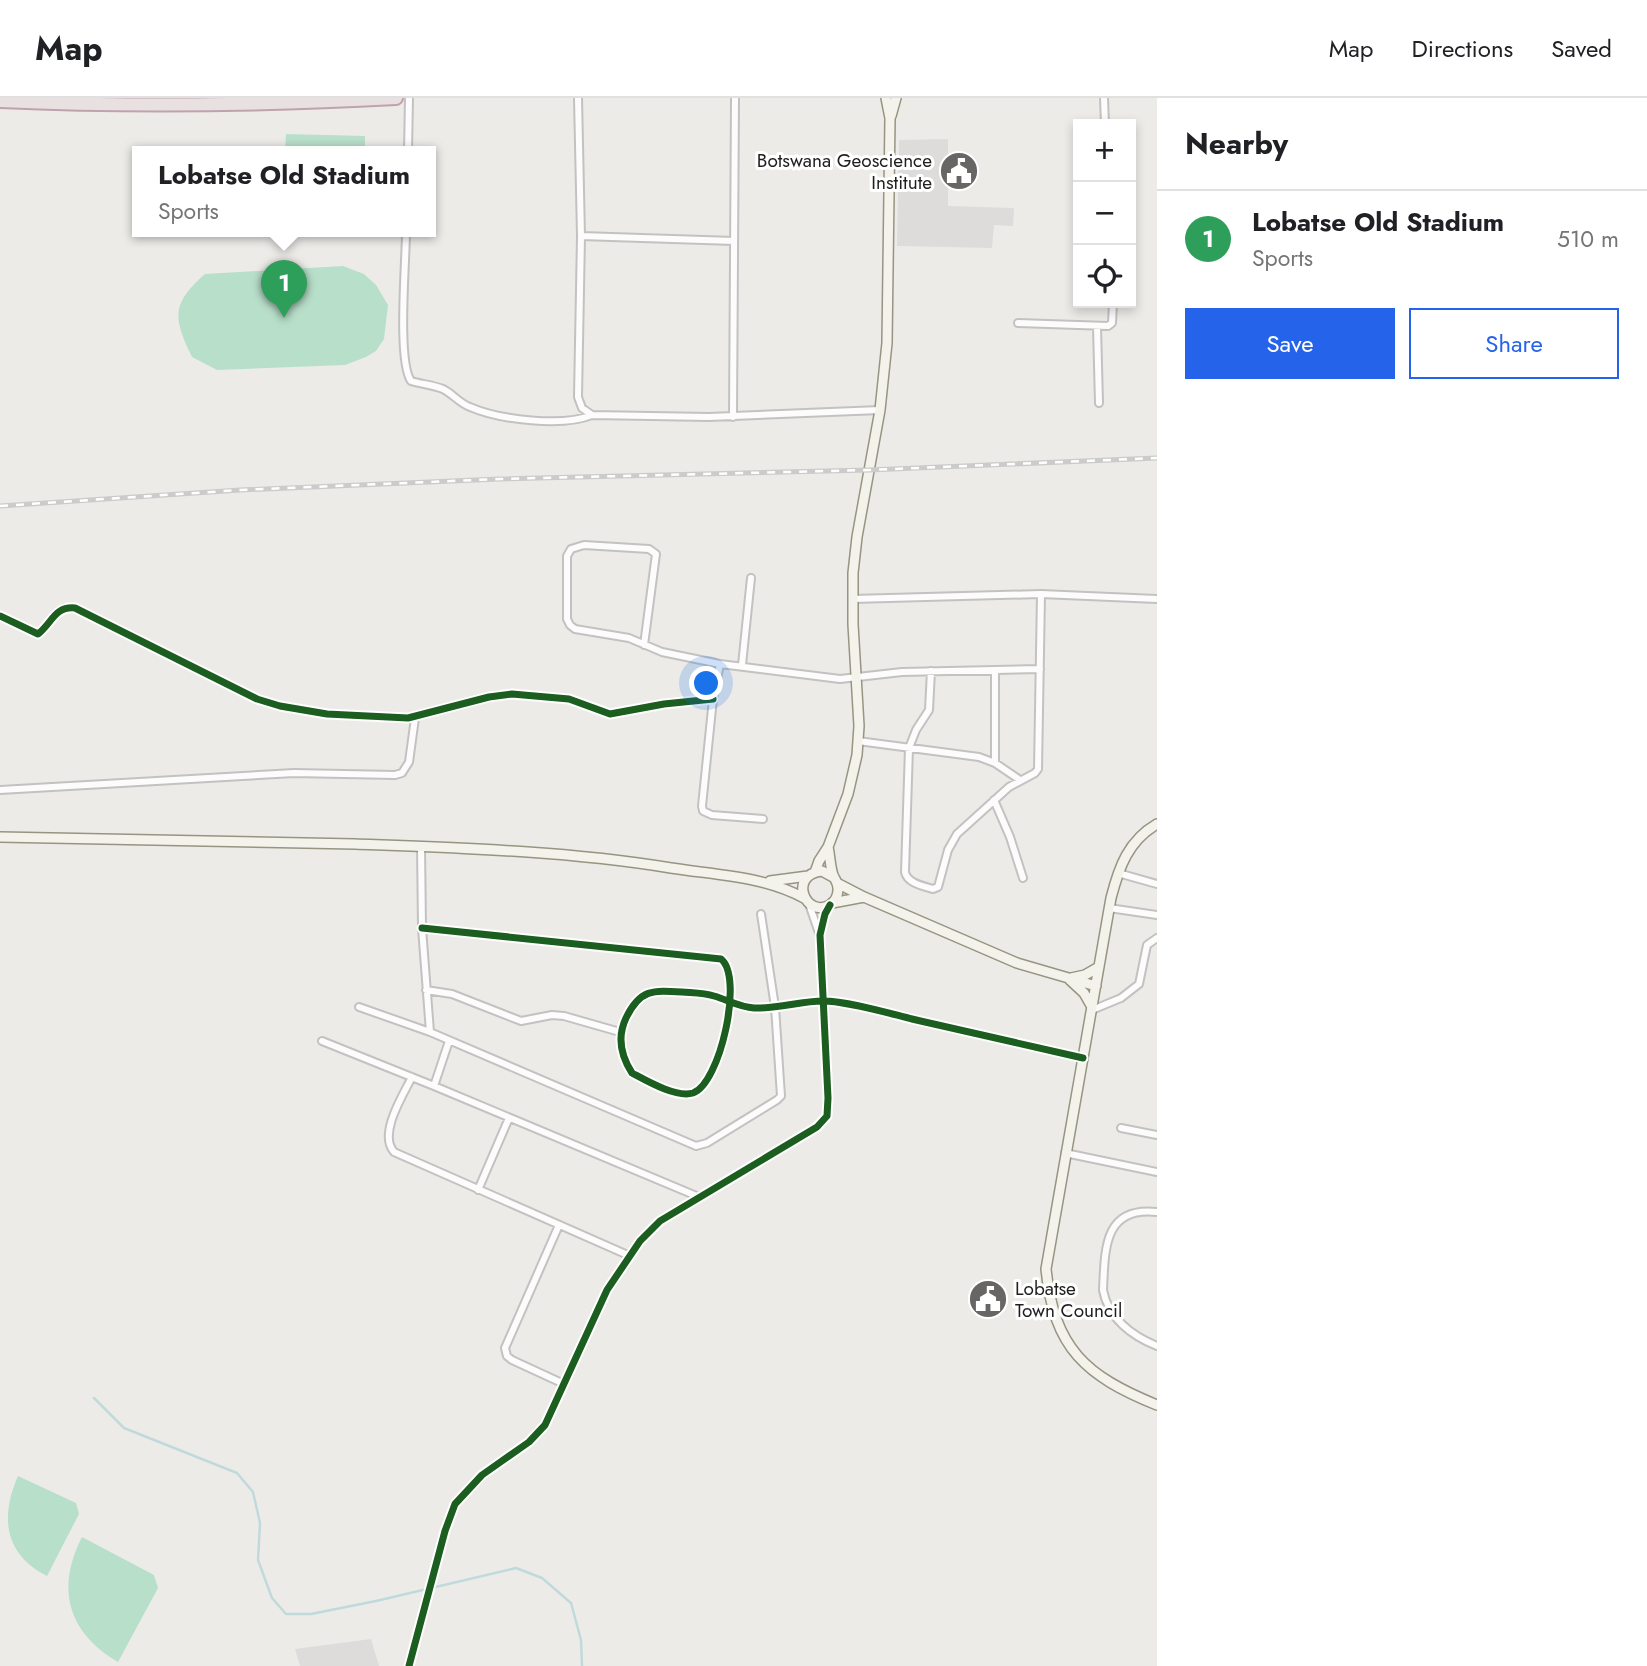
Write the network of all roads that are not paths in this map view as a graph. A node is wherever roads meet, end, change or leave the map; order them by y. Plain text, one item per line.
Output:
1 (396, 98) edge
2 (409, 98) edge
3 (578, 98) edge
4 (735, 98) edge
5 (886, 98) edge
6 (896, 98) edge
7 (1104, 98) edge
8 (0, 101) edge
9 (55, 101) edge
10 (890, 118) junction
11 (1105, 119) edge
12 (408, 146) edge
13 (581, 236) junction
14 (406, 237) edge
15 (734, 241) junction
16 (1113, 308) edge
17 (1018, 323) dead end
18 (1097, 327) junction
19 (1099, 403) dead end
20 (880, 410) junction
21 (592, 415) junction
22 (733, 416) junction
23 (751, 578) dead end
24 (1041, 594) junction
25 (852, 599) junction
26 (1157, 599) edge
27 (0, 617) edge
28 (644, 645) junction
29 (720, 664) junction
30 (742, 666) junction
31 (1040, 669) junction
32 (995, 670) junction
33 (931, 671) junction
34 (856, 677) junction
35 (713, 699) junction
36 (415, 718) junction
37 (858, 741) junction
38 (909, 748) junction
39 (995, 762) junction
40 (1020, 780) junction
41 (0, 790) edge
42 (994, 800) junction
43 (764, 819) dead end
44 (1157, 824) edge
45 (0, 837) edge
46 (421, 846) junction
47 (828, 847) junction
48 (1118, 873) junction
49 (812, 874) junction
50 (1023, 878) dead end
51 (835, 880) junction
52 (765, 882) junction
53 (1157, 884) edge
54 (864, 897) junction
55 (807, 901) junction
56 (831, 904) junction
57 (1109, 908) junction
58 (761, 914) dead end
59 (1157, 915) edge
60 (422, 928) junction
61 (820, 935) junction
62 (1157, 938) edge
63 (1099, 967) junction
64 (1069, 979) junction
65 (1096, 986) junction
66 (426, 990) junction
67 (824, 1001) junction
68 (731, 1003) junction
69 (359, 1007) dead end
70 (775, 1007) junction
71 (1092, 1010) junction
72 (430, 1032) junction
73 (620, 1032) junction
74 (322, 1041) dead end
75 (449, 1041) junction
76 (1083, 1058) junction
77 (412, 1077) junction
78 (434, 1086) junction
79 (509, 1118) junction
80 (1121, 1128) dead end
81 (1157, 1135) edge
82 (1065, 1153) junction
83 (1157, 1172) edge
84 (478, 1190) junction
85 (699, 1197) junction
86 (1157, 1212) edge
87 (559, 1225) junction
88 (630, 1256) junction
89 (1157, 1346) edge
90 (564, 1384) junction
91 (1157, 1405) edge
92 (409, 1666) edge

1 - 9 highway
2 - 12 street
3 - 13 street
4 - 15 street
5 - 10 main road
6 - 10 main road
7 - 11 street
8 - 9 highway
10 - 20 main road
13 - 15 street
13 - 21 street
14 - 21 street
15 - 22 street
16 - 18 street
17 - 18 street
18 - 19 street
20 - 22 street
20 - 25 main road
21 - 22 street
23 - 30 street
24 - 25 street
24 - 26 street
24 - 31 street
25 - 34 main road
27 - 36 street
28 - 28 street
28 - 29 street
29 - 30 street
29 - 35 street
30 - 34 street
31 - 32 street
31 - 40 street
32 - 33 street
32 - 39 street
33 - 34 street
33 - 38 street
34 - 37 main road
35 - 36 street
35 - 43 street
36 - 41 street
37 - 38 street
37 - 47 main road
38 - 39 street
38 - 42 street
39 - 40 street
40 - 42 street
42 - 50 street
44 - 48 main road
45 - 46 main road
46 - 52 main road
46 - 60 street
47 - 49 main road
47 - 51 main road
48 - 53 street
48 - 57 main road
49 - 51 main road
49 - 52 main road
49 - 55 main road
51 - 54 main road
51 - 56 main road
52 - 55 main road
54 - 56 main road
54 - 64 main road
55 - 56 main road
55 - 61 street
56 - 61 street
57 - 59 street
57 - 63 main road
58 - 70 street
60 - 66 street
60 - 68 street
61 - 67 street
62 - 71 street
63 - 64 main road
63 - 65 main road
64 - 65 main road
64 - 71 main road
65 - 71 main road
66 - 72 street
66 - 73 street
67 - 70 street
67 - 76 street
67 - 85 street
68 - 70 street
68 - 73 street
68 - 73 street
69 - 72 street
70 - 75 street
71 - 76 main road
72 - 75 street
74 - 77 street
75 - 78 street
76 - 82 main road
77 - 78 street
77 - 84 street
78 - 79 street
79 - 84 street
79 - 85 street
80 - 81 street
82 - 83 street
82 - 91 main road
84 - 87 street
85 - 88 street
86 - 89 street
87 - 88 street
87 - 90 street
88 - 90 street
90 - 92 street

